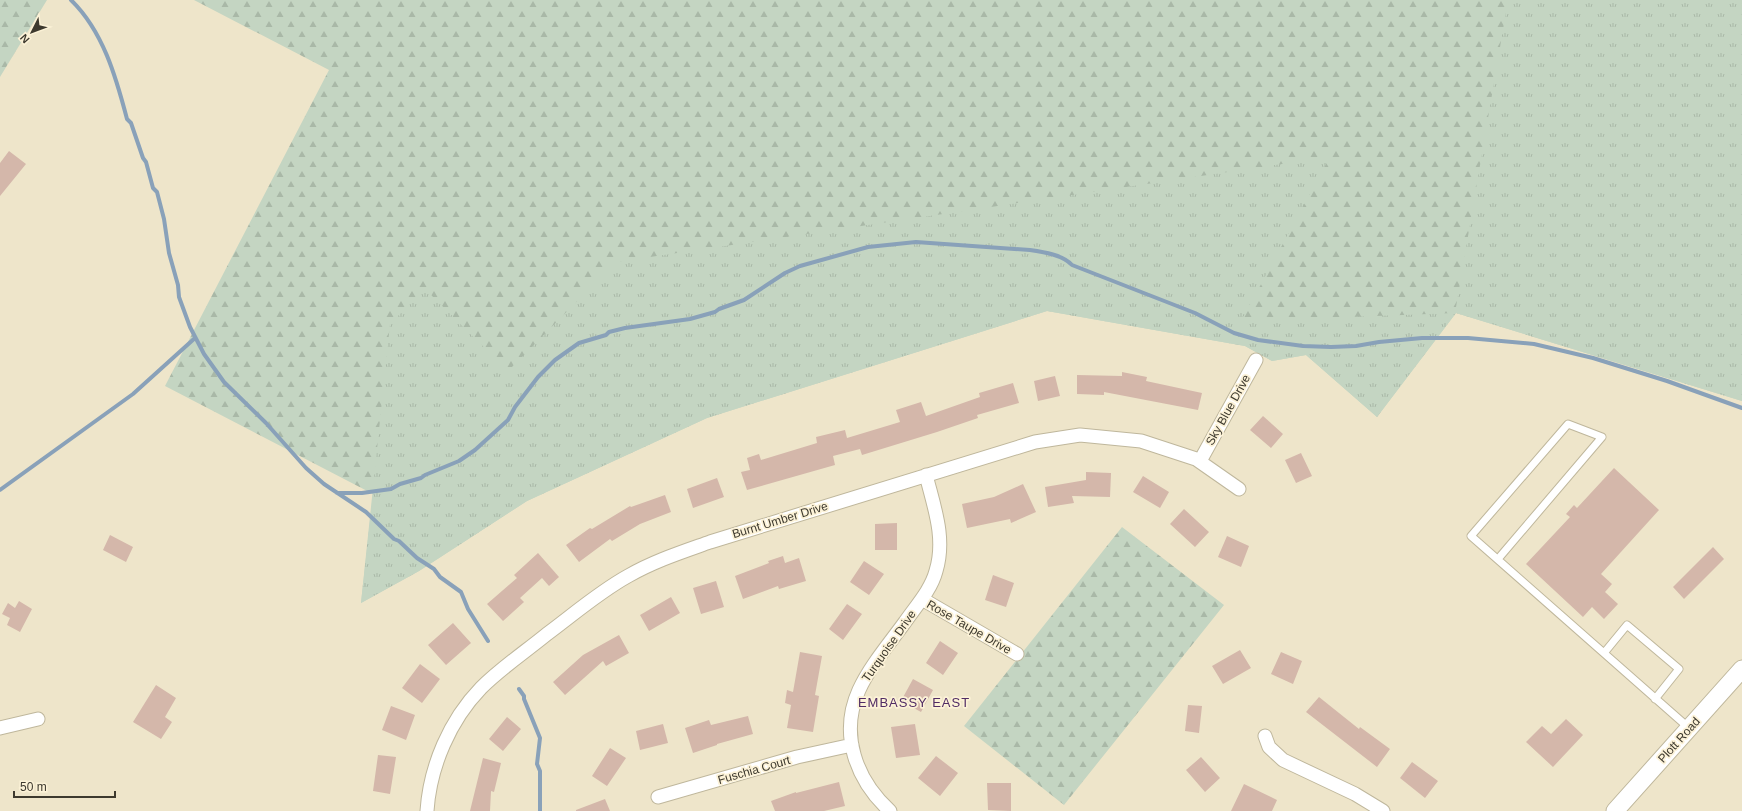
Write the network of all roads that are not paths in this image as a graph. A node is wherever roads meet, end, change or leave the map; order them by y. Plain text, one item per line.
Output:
1 (1256, 360) dead end
2 (1200, 461) junction
3 (926, 475) junction
4 (1239, 490) dead end
5 (1498, 559) junction
6 (922, 599) junction
7 (1604, 653) junction
8 (1017, 654) dead end
9 (1742, 669) edge
10 (1655, 699) junction
11 (38, 719) dead end
12 (0, 728) edge
13 (1689, 728) junction
14 (1264, 736) dead end
15 (852, 745) junction
16 (658, 797) dead end
17 (427, 811) edge
18 (890, 811) edge
19 (1383, 811) edge
20 (1615, 811) edge

1 - 2 street, Sky Blue Drive
2 - 3 street, Burnt Umber Drive
2 - 4 street, Burnt Umber Drive
3 - 6 street, Turquoise Drive
3 - 17 street, Burnt Umber Drive
5 - 5 lane
5 - 7 lane
6 - 8 street, Rose Taupe Drive
6 - 15 street, Turquoise Drive
7 - 10 lane
7 - 10 lane
9 - 13 street, Plott Road
10 - 13 lane
11 - 12 street
13 - 20 street, Plott Road
14 - 19 street
15 - 16 street, Fuschia Court
15 - 18 street, Turquoise Drive

